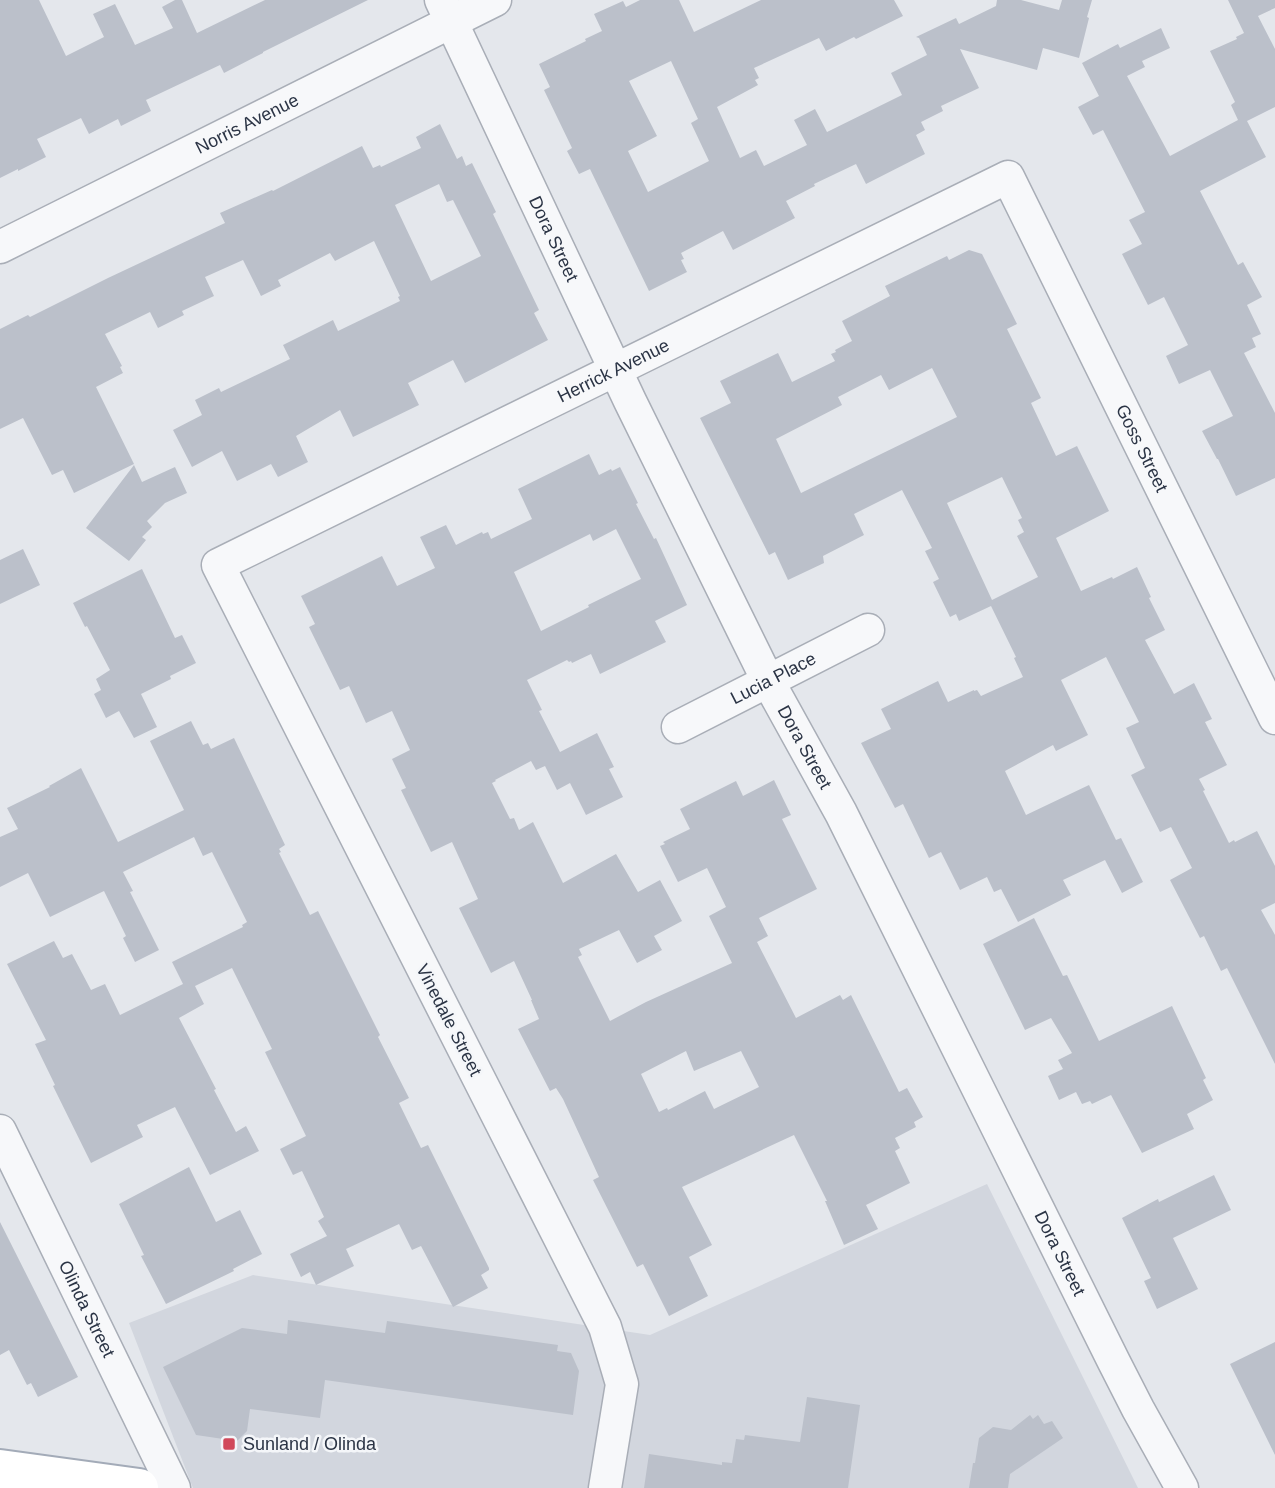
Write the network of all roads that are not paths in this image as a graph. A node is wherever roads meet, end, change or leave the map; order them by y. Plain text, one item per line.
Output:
1 (495, 0) edge
2 (446, 11) edge
3 (1008, 177) joint
4 (0, 247) edge
5 (616, 371) junction
6 (218, 565) joint
7 (868, 630) dead end
8 (768, 681) junction
9 (1275, 718) edge
10 (678, 727) dead end
11 (0, 1131) edge
12 (0, 1469) edge
13 (139, 1488) edge
14 (174, 1488) edge
15 (605, 1488) edge
16 (1182, 1488) edge

1 - 2 street, Norris Avenue
2 - 4 street, Norris Avenue
2 - 5 street, Dora Street
3 - 5 street, Herrick Avenue
3 - 9 street, Goss Street
5 - 6 street, Herrick Avenue
5 - 8 street, Dora Street
6 - 15 street, Vinedale Street
7 - 8 street, Lucia Place
8 - 10 street, Lucia Place
8 - 16 street, Dora Street
11 - 14 street, Olinda Street
12 - 13 main road

